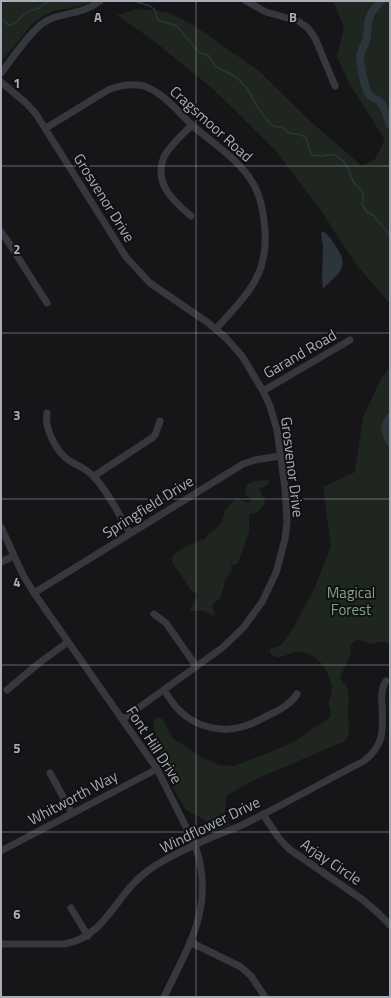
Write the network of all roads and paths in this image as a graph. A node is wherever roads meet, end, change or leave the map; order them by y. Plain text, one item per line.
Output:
1 (100, 1) edge
2 (246, 1) edge
3 (1, 73) edge
4 (1, 82) edge
5 (335, 86) dead end
6 (192, 125) junction
7 (46, 128) junction
8 (191, 216) dead end
9 (1, 232) edge
10 (47, 303) dead end
11 (216, 329) junction
12 (350, 340) dead end
13 (263, 390) junction
14 (46, 413) dead end
15 (160, 421) dead end
16 (280, 456) junction
17 (94, 476) junction
18 (1, 527) edge
19 (130, 533) junction
20 (14, 556) junction
21 (1, 562) edge
22 (34, 593) junction
23 (154, 614) dead end
24 (68, 642) junction
25 (196, 666) junction
26 (386, 681) dead end
27 (7, 690) dead end
28 (164, 690) junction
29 (297, 694) dead end
30 (122, 719) junction
31 (157, 769) junction
32 (50, 773) dead end
33 (72, 813) junction
34 (263, 814) junction
35 (195, 845) junction
36 (1, 850) edge
37 (70, 908) dead end
38 (390, 925) edge
39 (88, 936) junction
40 (190, 942) junction
41 (1, 944) edge
42 (164, 997) edge
43 (265, 997) edge

1 - 3 street
2 - 5 street
4 - 7 street, Grosvenor Drive
6 - 7 street, Cragsmoor Road
6 - 8 street
6 - 11 street, Cragsmoor Road
7 - 11 street, Grosvenor Drive
9 - 10 street
11 - 13 street, Grosvenor Drive
12 - 13 street, Garand Road
13 - 16 street, Grosvenor Drive
14 - 17 street
15 - 17 street
16 - 19 street, Springfield Drive
16 - 25 street, Grosvenor Drive
17 - 19 street
18 - 20 street, Font Hill Drive
19 - 22 street, Springfield Drive
20 - 21 street
20 - 22 street, Font Hill Drive
22 - 24 street, Font Hill Drive
23 - 25 street
24 - 27 street
24 - 30 street, Font Hill Drive
25 - 28 street, Grosvenor Drive
26 - 34 street, Windflower Drive
28 - 29 street
28 - 30 street, Grosvenor Drive
30 - 31 street, Font Hill Drive
31 - 33 street, Whitworth Way
31 - 35 street, Font Hill Drive
32 - 33 street
33 - 36 street, Whitworth Way
34 - 35 street, Windflower Drive
34 - 38 street, Arjay Circle
35 - 39 street, Windflower Drive
35 - 40 street, Font Hill Drive
37 - 39 street
39 - 41 street, Windflower Drive
40 - 42 street, Font Hill Drive
40 - 43 street

